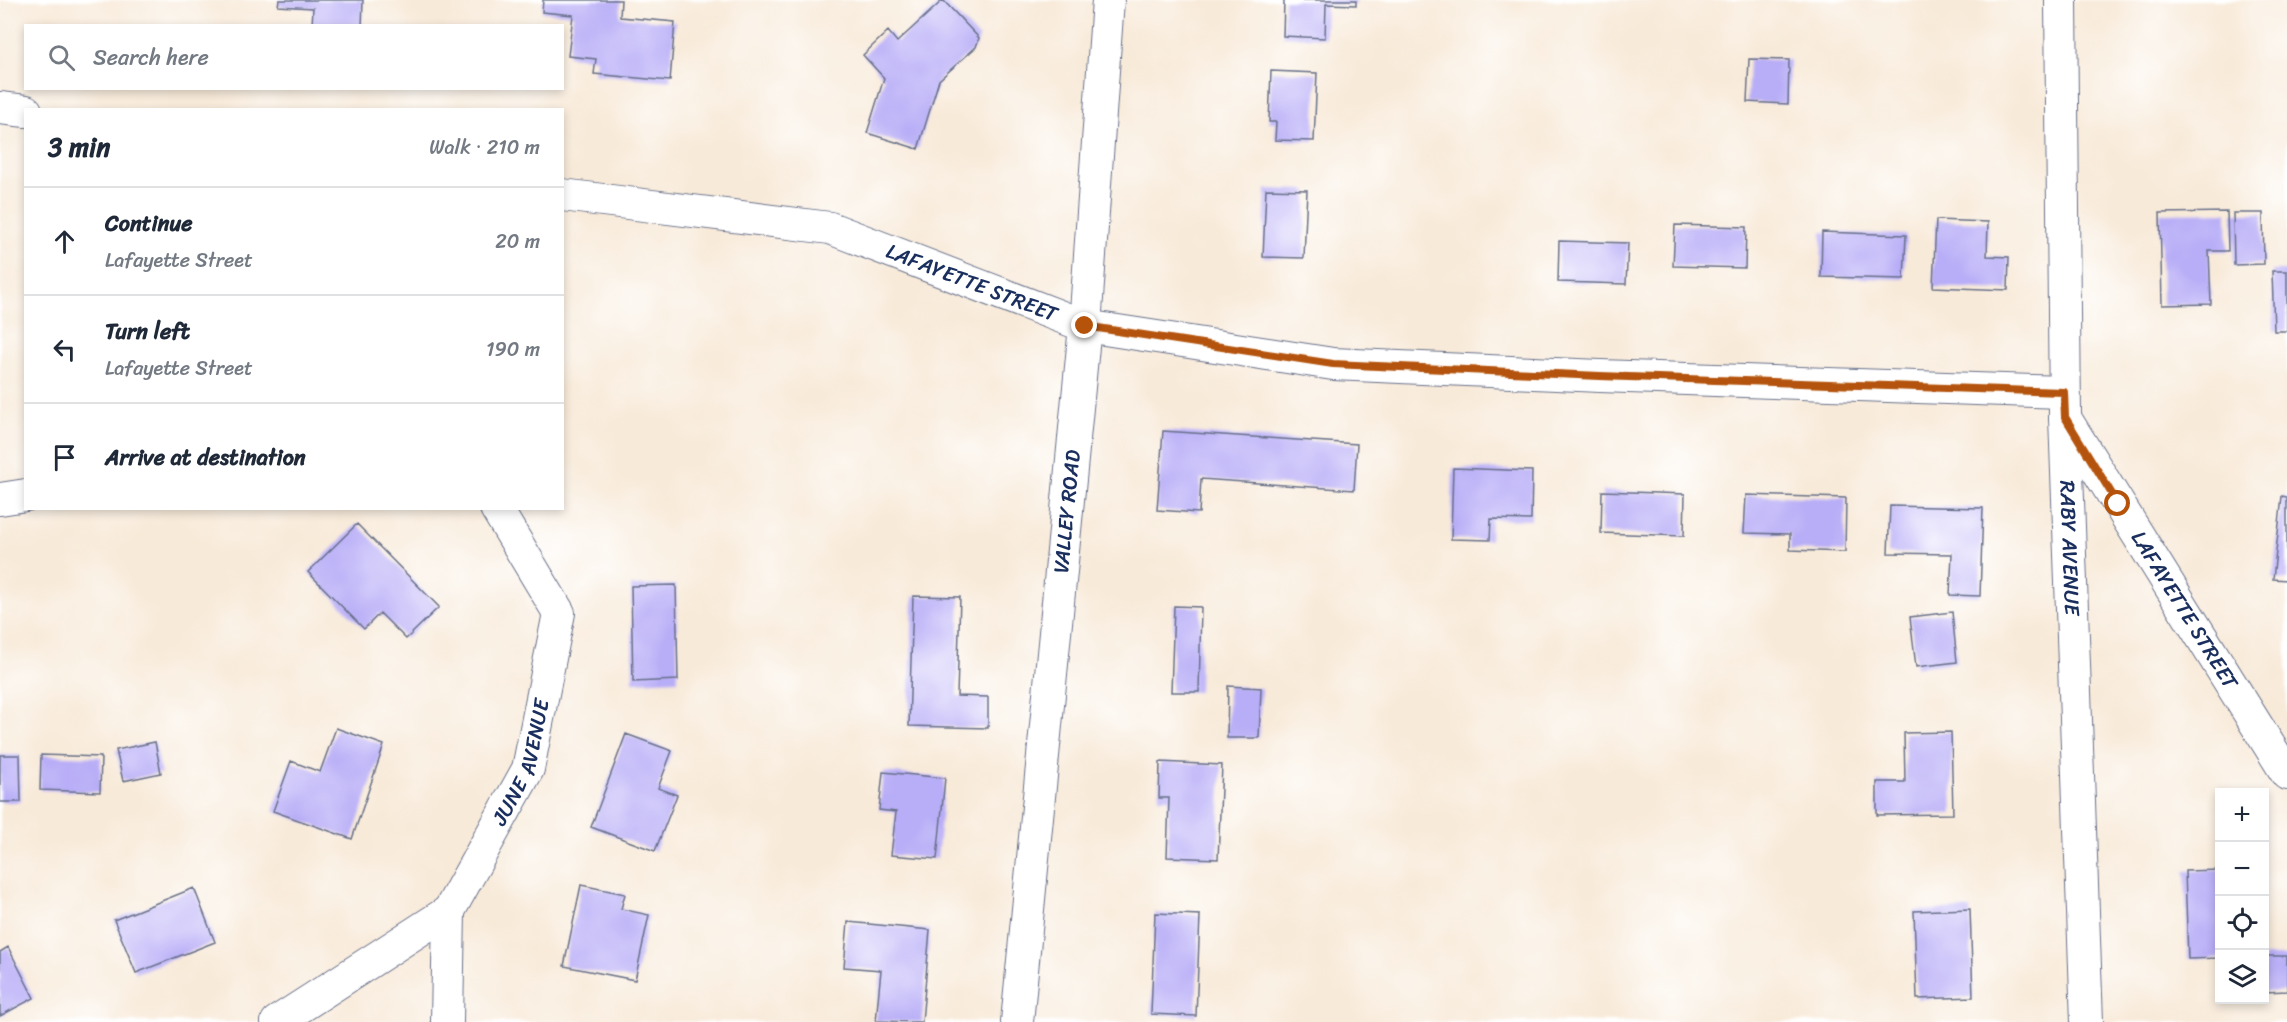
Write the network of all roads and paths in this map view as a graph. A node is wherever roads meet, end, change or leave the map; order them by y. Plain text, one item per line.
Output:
1 (1108, 0) edge
2 (2061, 0) edge
3 (0, 108) edge
4 (24, 111) edge
5 (564, 195) edge
6 (1085, 326) junction
7 (2064, 405) junction
8 (24, 495) edge
9 (0, 499) edge
10 (497, 510) edge
11 (2287, 774) edge
12 (449, 910) junction
13 (277, 1022) edge
14 (447, 1022) edge
15 (1017, 1022) edge
16 (2087, 1022) edge

1 - 6 street, VALLEY ROAD
2 - 7 street, RABY AVENUE
3 - 4 street
5 - 6 street, LAFAYETTE STREET
6 - 7 street, LAFAYETTE STREET
6 - 15 street, VALLEY ROAD
7 - 11 street, LAFAYETTE STREET
7 - 16 street, RABY AVENUE
8 - 9 street
10 - 12 street, JUNE AVENUE
12 - 13 street
12 - 14 street, JUNE AVENUE

